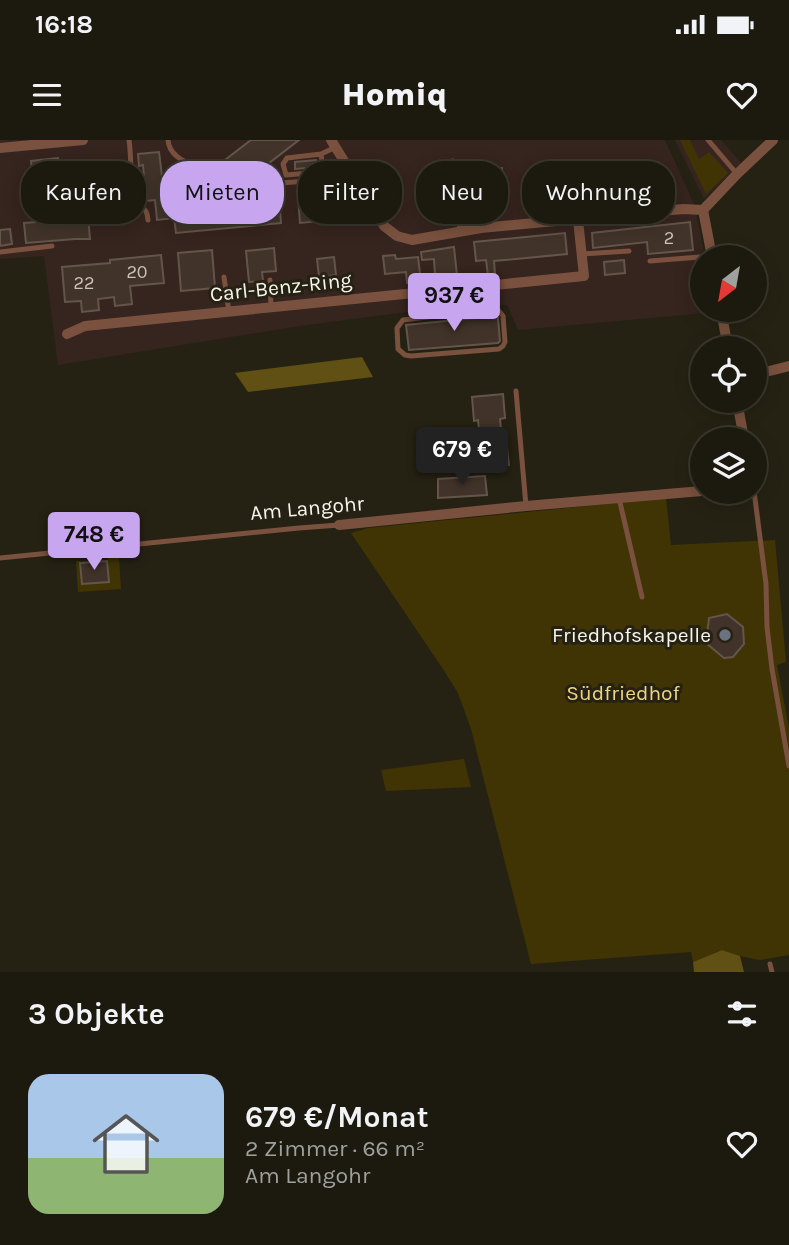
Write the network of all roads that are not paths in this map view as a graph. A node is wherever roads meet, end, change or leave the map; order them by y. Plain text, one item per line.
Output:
1 (83, 140) edge
2 (129, 140) edge
3 (168, 140) edge
4 (708, 140) edge
5 (773, 140) edge
6 (333, 143) edge
7 (0, 148) edge
8 (321, 154) junction
9 (186, 161) edge
10 (344, 161) edge
11 (737, 174) junction
12 (675, 210) edge
13 (704, 210) junction
14 (148, 220) dead end
15 (384, 224) edge
16 (459, 224) edge
17 (530, 224) edge
18 (578, 224) edge
19 (460, 231) junction
20 (710, 245) edge
21 (51, 246) dead end
22 (629, 251) dead end
23 (0, 252) edge
24 (582, 254) junction
25 (690, 258) edge
26 (650, 261) dead end
27 (225, 277) dead end
28 (270, 280) dead end
29 (491, 285) junction
30 (446, 289) junction
31 (495, 306) junction
32 (271, 307) junction
33 (229, 312) junction
34 (447, 315) junction
35 (66, 334) dead end
36 (789, 366) edge
37 (767, 372) edge
38 (516, 391) dead end
39 (690, 492) edge
40 (619, 498) junction
41 (756, 504) edge
42 (526, 506) junction
43 (339, 525) joint
44 (0, 558) edge
45 (642, 597) dead end
46 (789, 766) edge
47 (770, 964) dead end
48 (772, 972) edge

1 - 7 street
2 - 14 lane
3 - 9 lane
4 - 11 lane
5 - 11 street
6 - 8 lane
6 - 10 street
8 - 8 lane
11 - 13 street
12 - 13 street
13 - 20 street
15 - 19 street
16 - 19 lane
17 - 19 street
18 - 24 street
21 - 23 lane
22 - 24 lane
24 - 29 street, Carl-Benz-Ring
25 - 26 lane
27 - 33 lane
28 - 32 lane
29 - 30 street, Carl-Benz-Ring
29 - 31 lane
30 - 32 street, Carl-Benz-Ring
30 - 34 lane
31 - 34 lane
31 - 34 lane
32 - 33 street, Carl-Benz-Ring
33 - 35 street, Carl-Benz-Ring
36 - 37 street
38 - 42 lane
39 - 40 street, Am Langohr
40 - 42 street, Am Langohr
40 - 45 lane
41 - 46 lane
42 - 43 street, Am Langohr
43 - 44 lane, Am Langohr
47 - 48 lane

